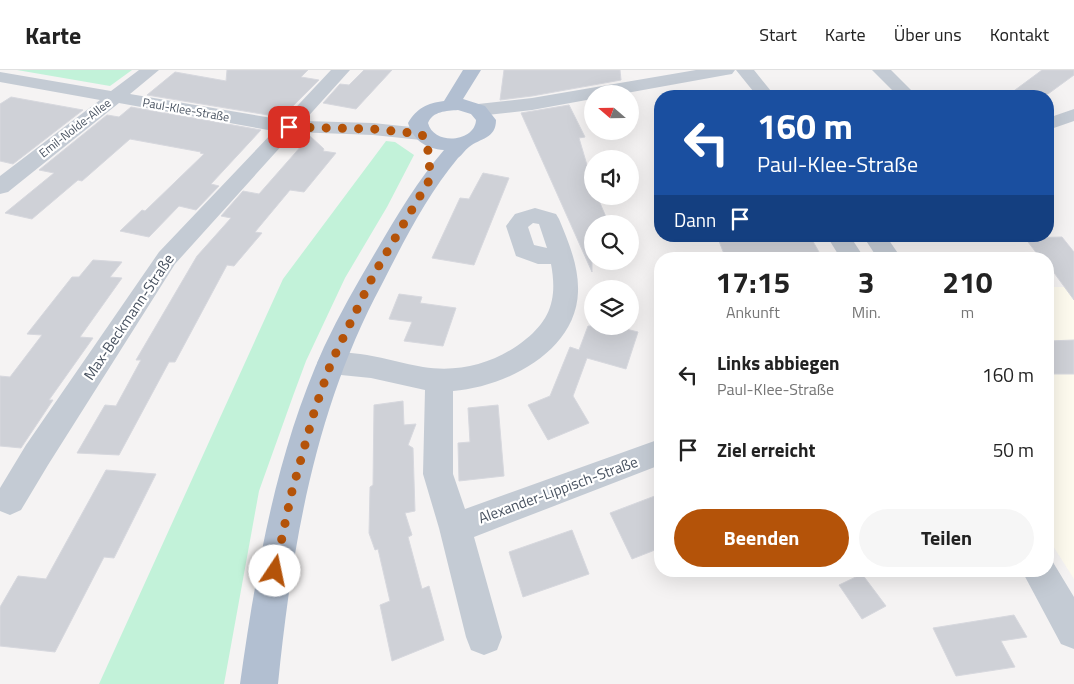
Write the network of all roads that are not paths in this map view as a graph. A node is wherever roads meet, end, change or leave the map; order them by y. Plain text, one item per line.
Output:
1 (150, 70) edge
2 (340, 70) edge
3 (726, 70) edge
4 (745, 70) edge
5 (881, 70) edge
6 (470, 73) edge
7 (649, 76) edge
8 (0, 77) edge
9 (761, 90) edge
10 (902, 90) edge
11 (114, 98) junction
12 (450, 105) junction
13 (424, 114) junction
14 (478, 114) junction
15 (1074, 115) edge
16 (1054, 122) edge
17 (289, 127) junction
18 (373, 129) junction
19 (423, 136) junction
20 (462, 143) junction
21 (430, 179) junction
22 (0, 187) edge
23 (561, 255) dead end
24 (331, 363) junction
25 (438, 380) junction
26 (654, 454) edge
27 (10, 500) dead end
28 (455, 528) junction
29 (1042, 577) edge
30 (1074, 632) edge
31 (484, 637) dead end
32 (259, 684) edge

1 - 11 street, Emil-Nolde-Allee
2 - 17 street, Max-Beckmann-Straße
3 - 7 street
4 - 9 street
5 - 10 street
6 - 12 main road
6 - 14 main road
7 - 14 street
8 - 11 street, Paul-Klee-Straße
11 - 17 street, Paul-Klee-Straße
11 - 22 street, Emil-Nolde-Allee
12 - 13 main road
12 - 14 main road
13 - 18 street, Paul-Klee-Straße
13 - 19 main road
14 - 20 main road
15 - 16 street
17 - 18 street, Paul-Klee-Straße
17 - 27 street, Max-Beckmann-Straße
18 - 19 street, Paul-Klee-Straße
19 - 20 main road
19 - 21 main road
20 - 21 main road
21 - 24 main road
23 - 25 street
24 - 25 street
24 - 32 main road
25 - 28 street
26 - 28 street, Alexander-Lippisch-Straße
28 - 31 street
29 - 30 street

